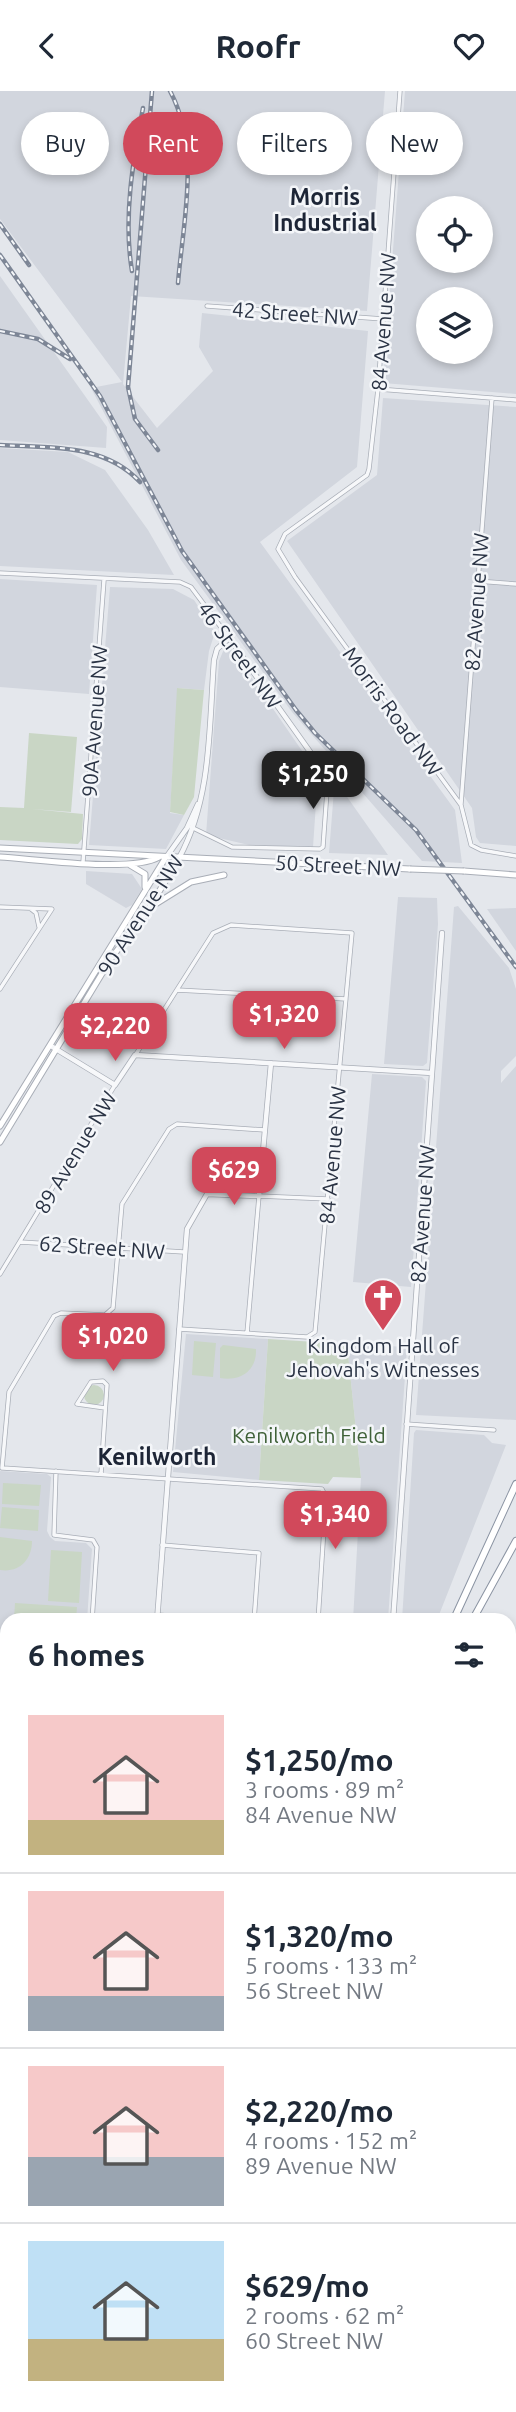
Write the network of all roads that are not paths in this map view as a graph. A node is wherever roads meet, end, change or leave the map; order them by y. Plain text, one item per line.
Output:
1 (400, 91) edge
2 (206, 306) dead end
3 (383, 319) junction
4 (378, 389) junction
5 (492, 398) junction
6 (516, 400) edge
7 (278, 543) joint
8 (0, 573) edge
9 (104, 580) junction
10 (477, 581) junction
11 (516, 584) edge
12 (229, 638) junction
13 (328, 777) joint
14 (461, 805) junction
15 (190, 827) junction
16 (0, 848) edge
17 (84, 852) junction
18 (516, 856) edge
19 (0, 857) edge
20 (159, 857) junction
21 (166, 857) junction
22 (179, 857) junction
23 (83, 862) junction
24 (126, 864) junction
25 (224, 875) dead end
26 (516, 875) edge
27 (144, 890) junction
28 (0, 907) edge
29 (31, 909) junction
30 (149, 909) junction
31 (39, 927) junction
32 (352, 933) joint
33 (442, 933) dead end
34 (0, 989) edge
35 (177, 990) junction
36 (346, 999) junction
37 (53, 1047) junction
38 (135, 1055) junction
39 (271, 1063) junction
40 (340, 1067) junction
41 (432, 1073) junction
42 (115, 1085) junction
43 (0, 1126) edge
44 (265, 1130) junction
45 (1, 1140) edge
46 (259, 1196) junction
47 (328, 1199) junction
48 (20, 1242) junction
49 (117, 1248) junction
50 (184, 1252) junction
51 (0, 1274) edge
52 (179, 1329) junction
53 (247, 1333) junction
54 (105, 1408) junction
55 (406, 1424) junction
56 (494, 1430) dead end
57 (1, 1467) edge
58 (56, 1471) junction
59 (101, 1474) junction
60 (167, 1478) junction
61 (516, 1483) edge
62 (516, 1541) edge
63 (162, 1545) junction
64 (92, 1613) edge
65 (158, 1613) edge
66 (255, 1613) edge
67 (319, 1613) edge
68 (394, 1613) edge
69 (457, 1613) edge
70 (476, 1613) edge

1 - 3 street, 84 Avenue NW
2 - 3 street, 42 Street NW
3 - 4 street, 84 Avenue NW
4 - 5 street
4 - 7 street, 84 Avenue NW
5 - 6 street
5 - 10 street, 82 Avenue NW
7 - 14 street, Morris Road NW
8 - 9 street, 46 Street NW
9 - 12 street, 46 Street NW
9 - 17 street, 90A Avenue NW
10 - 11 street
10 - 14 street, 82 Avenue NW
12 - 13 street, 46 Street NW
12 - 15 street, 90 Avenue NW
13 - 15 street
14 - 18 street, Morris Road NW
15 - 21 street, 90 Avenue NW
15 - 22 street, 90 Avenue NW
16 - 17 main road, 50 Street NW
17 - 20 main road, 50 Street NW
17 - 23 street, 90A Avenue NW
19 - 23 main road, 50 Street NW
20 - 21 main road, 50 Street NW
20 - 24 main road, 50 Street NW
21 - 22 main road, 50 Street NW
21 - 27 main road, 90 Avenue NW
22 - 26 main road, 50 Street NW, bridge
22 - 30 main road, 90 Avenue NW
23 - 24 main road, 50 Street NW
24 - 27 main road
25 - 30 main road
27 - 37 main road, 90 Avenue NW
28 - 29 street
29 - 31 street
29 - 31 street
30 - 37 main road, 90 Avenue NW
31 - 34 street
32 - 35 street, 89 Avenue NW
32 - 36 street, 84 Avenue NW
33 - 41 street, 82 Avenue NW
35 - 36 street
35 - 38 street, 89 Avenue NW
36 - 40 street, 84 Avenue NW
37 - 42 street
37 - 43 main road, 90 Avenue NW
37 - 45 main road, 90 Avenue NW
38 - 39 street
38 - 42 street, 89 Avenue NW
39 - 40 street
39 - 44 street
40 - 41 street
40 - 47 street, 84 Avenue NW
41 - 55 street, 82 Avenue NW
42 - 48 street, 89 Avenue NW
44 - 46 street
44 - 49 street
46 - 47 street
46 - 50 street
46 - 53 street
47 - 53 street, 84 Avenue NW
48 - 49 street, 62 Street NW
48 - 51 street, 89 Avenue NW
49 - 50 street, 62 Street NW
49 - 57 street
50 - 52 street
52 - 53 street
52 - 60 street
54 - 54 street
54 - 59 street
55 - 56 street
55 - 68 street, 82 Avenue NW
57 - 58 street
58 - 59 street
58 - 64 street
59 - 60 street
60 - 63 street
60 - 67 street
61 - 69 highway
62 - 70 highway
63 - 65 street
63 - 66 street

